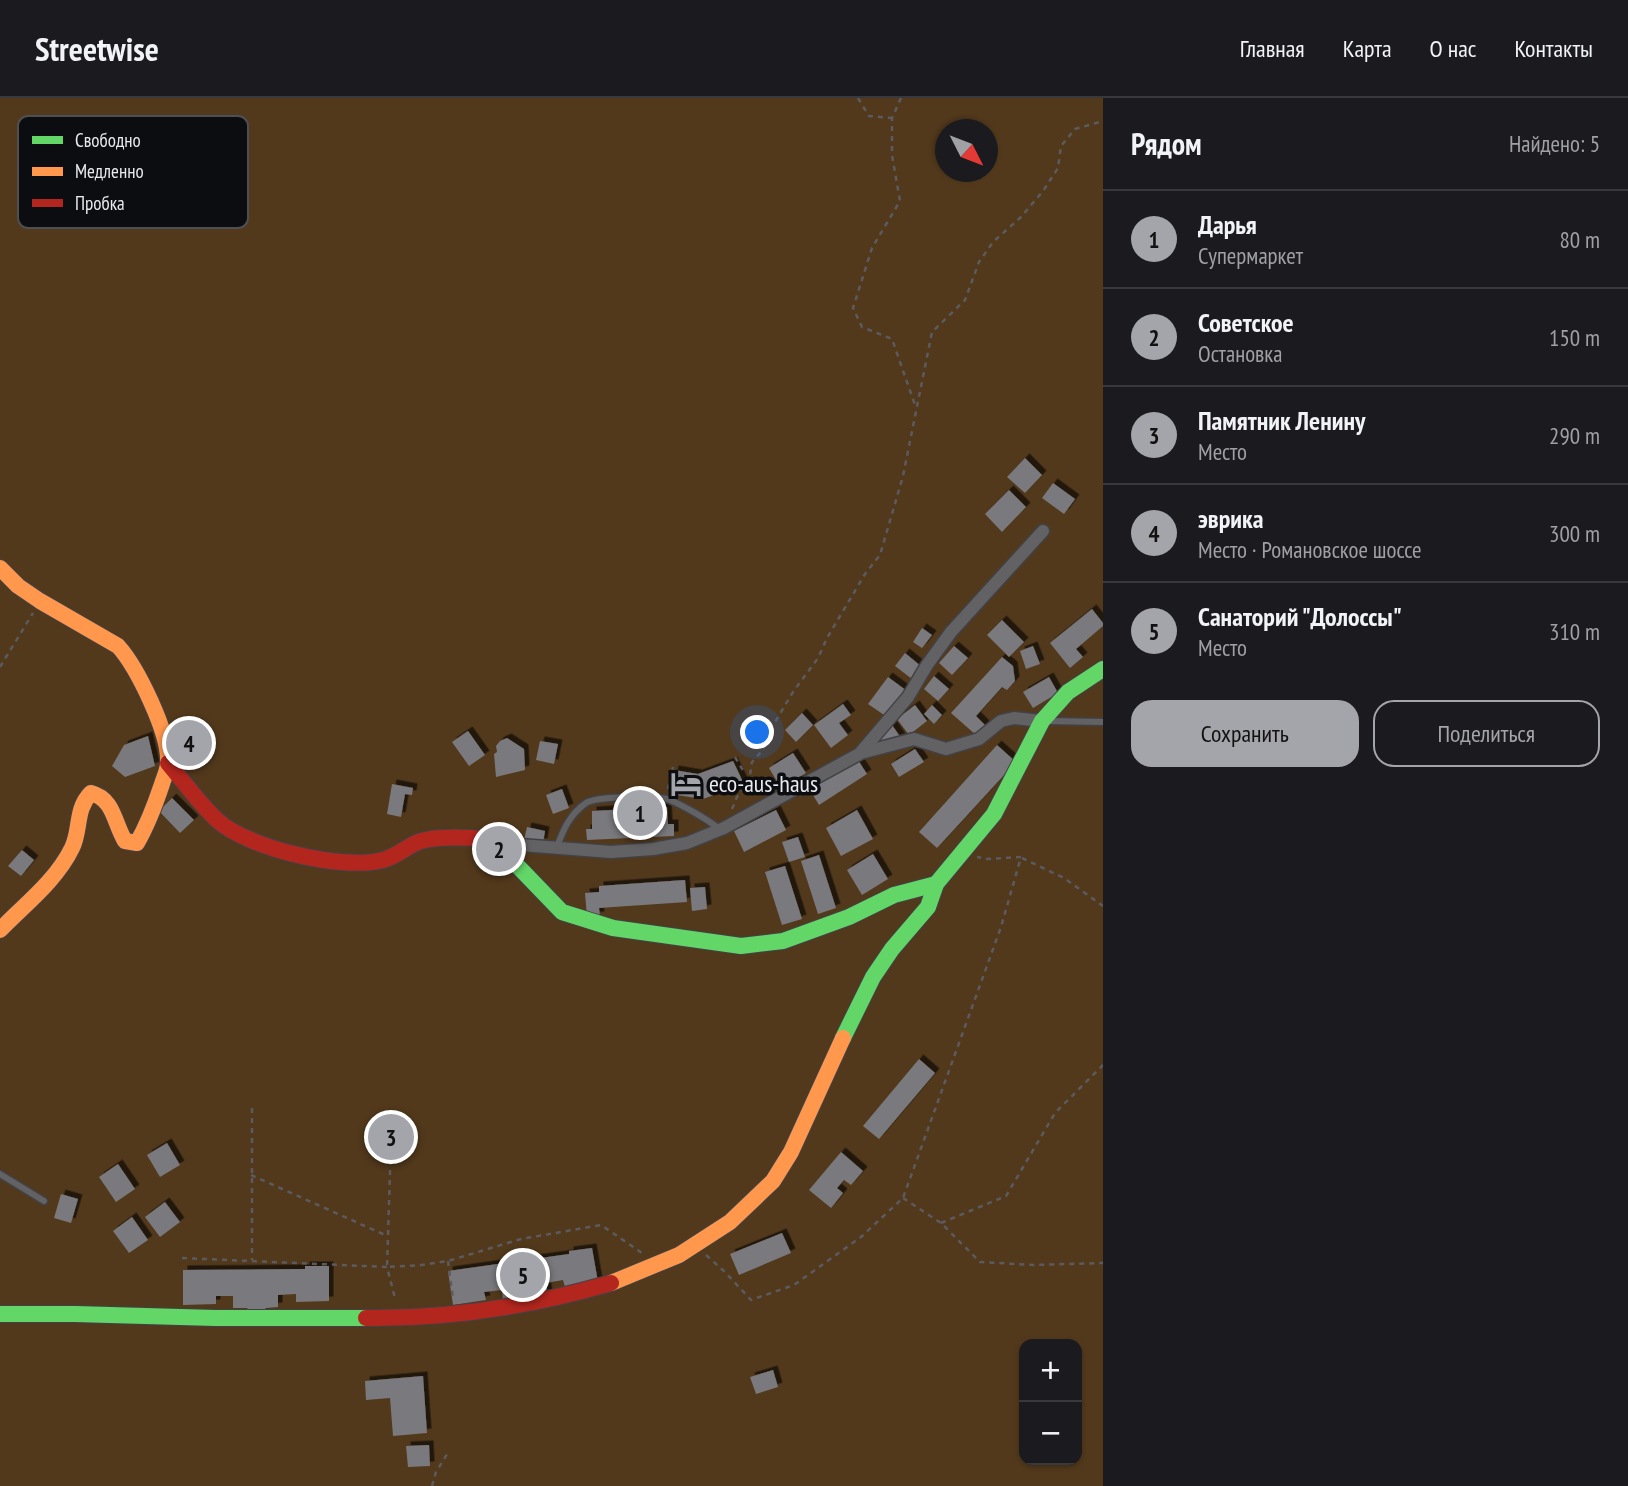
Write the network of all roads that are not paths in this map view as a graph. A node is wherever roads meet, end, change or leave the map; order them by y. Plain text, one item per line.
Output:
1 (1043, 531) dead end
2 (0, 568) edge
3 (1103, 669) edge
4 (1042, 721) junction
5 (1103, 722) edge
6 (860, 752) junction
7 (168, 763) junction
8 (721, 828) junction
9 (507, 844) junction
10 (557, 847) junction
11 (936, 884) junction
12 (0, 930) edge
13 (0, 1174) edge
14 (44, 1201) dead end
15 (0, 1314) edge

1 - 6 street
2 - 7 street
3 - 4 street
4 - 5 lane
4 - 6 street
4 - 11 street
6 - 8 street
7 - 9 street
7 - 12 street
8 - 10 street
8 - 10 lane
9 - 10 street
9 - 11 street
11 - 15 street
13 - 14 lane

